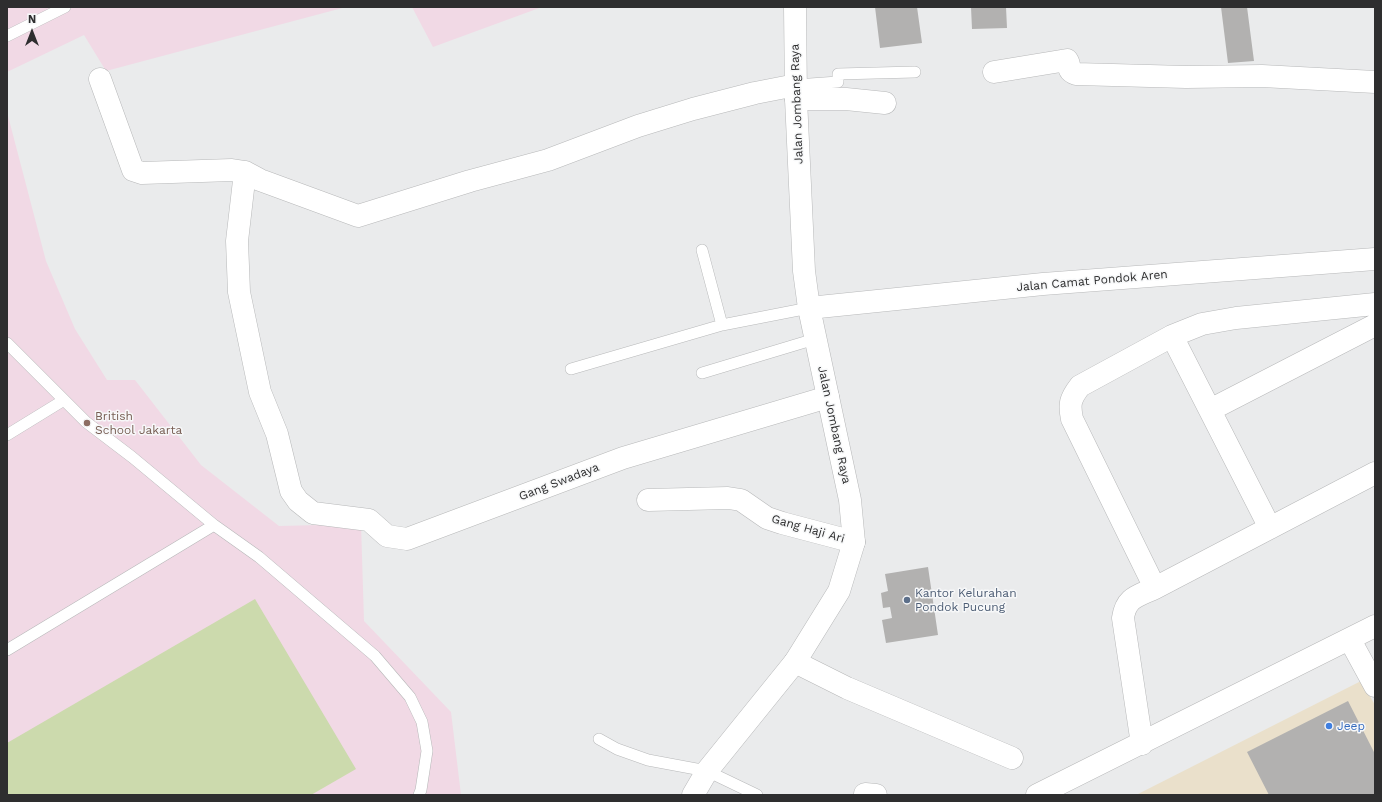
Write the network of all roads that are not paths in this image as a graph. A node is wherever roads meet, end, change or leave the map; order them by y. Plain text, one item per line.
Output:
1 (65, 7) edge
2 (795, 7) edge
3 (7, 36) edge
4 (915, 72) dead end
5 (994, 72) dead end
6 (100, 79) dead end
7 (1375, 82) edge
8 (796, 92) junction
9 (885, 103) dead end
10 (245, 172) junction
11 (702, 250) dead end
12 (1375, 259) edge
13 (1375, 304) edge
14 (809, 308) junction
15 (722, 325) junction
16 (1375, 325) edge
17 (1172, 336) junction
18 (815, 339) junction
19 (7, 343) edge
20 (571, 369) dead end
21 (702, 373) dead end
22 (828, 397) junction
23 (64, 400) junction
24 (1210, 410) junction
25 (7, 435) edge
26 (1375, 473) edge
27 (648, 500) dead end
28 (214, 525) junction
29 (1270, 528) junction
30 (854, 542) junction
31 (1155, 588) junction
32 (1375, 626) edge
33 (1350, 640) junction
34 (7, 650) edge
35 (795, 662) junction
36 (1375, 686) edge
37 (599, 739) dead end
38 (1142, 744) junction
39 (1012, 758) dead end
40 (707, 771) junction
41 (419, 795) edge
42 (693, 795) edge
43 (757, 795) edge
44 (1037, 795) edge

1 - 3 lane
2 - 8 street, Jalan Jombang Raya
4 - 8 lane
5 - 7 street
6 - 10 street
8 - 9 street
8 - 10 street
8 - 14 street, Jalan Jombang Raya
10 - 22 street, Gang Swadaya
11 - 15 lane
12 - 14 street, Jalan Camat Pondok Aren
13 - 17 street
14 - 15 lane
14 - 18 street, Jalan Jombang Raya
15 - 20 lane
16 - 24 street
17 - 24 street
17 - 31 street
18 - 21 lane
18 - 22 street, Jalan Jombang Raya
19 - 23 lane
22 - 30 street, Jalan Jombang Raya
23 - 25 lane
23 - 28 lane
24 - 29 street
26 - 29 street
27 - 30 street, Gang Haji Ari
28 - 34 lane
28 - 41 lane
29 - 31 street
30 - 35 street, Jalan Jombang Raya
31 - 38 street
32 - 33 street
33 - 36 street
33 - 38 street
35 - 39 street
35 - 40 street, Jalan Jombang Raya
37 - 40 lane
38 - 44 street
40 - 42 street, Jalan Jombang Raya
40 - 43 lane

